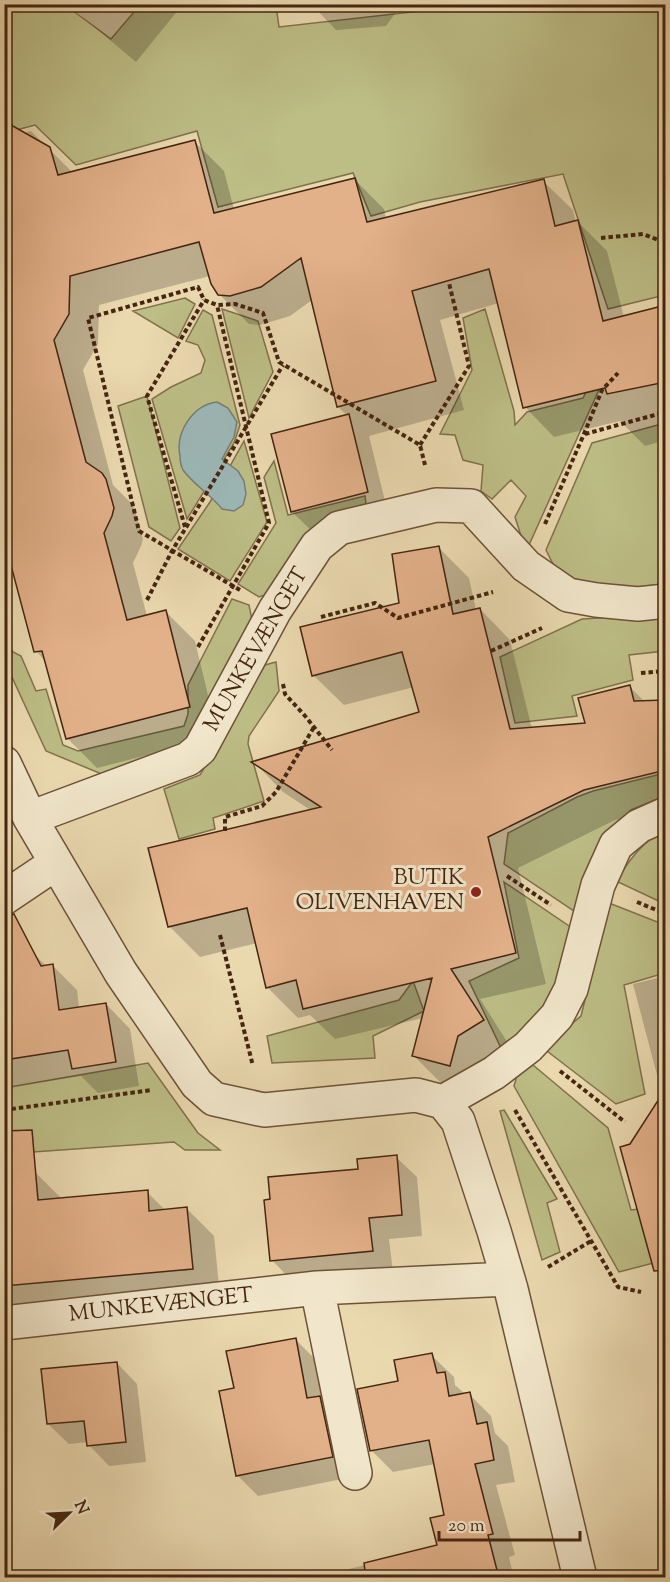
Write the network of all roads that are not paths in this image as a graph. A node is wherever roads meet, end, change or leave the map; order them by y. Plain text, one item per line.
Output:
1 (666, 601) edge
2 (4, 763) edge
3 (666, 814) edge
4 (30, 818) junction
5 (56, 863) junction
6 (4, 898) edge
7 (442, 1102) junction
8 (509, 1284) junction
9 (316, 1288) junction
10 (4, 1323) edge
11 (355, 1473) dead end
12 (580, 1578) edge

1 - 4 street, MUNKEVÆNGET
2 - 4 street
3 - 7 street
4 - 5 street
5 - 6 street
5 - 7 street
7 - 8 street
8 - 9 street, MUNKEVÆNGET
8 - 12 street
9 - 10 street, MUNKEVÆNGET
9 - 11 street

